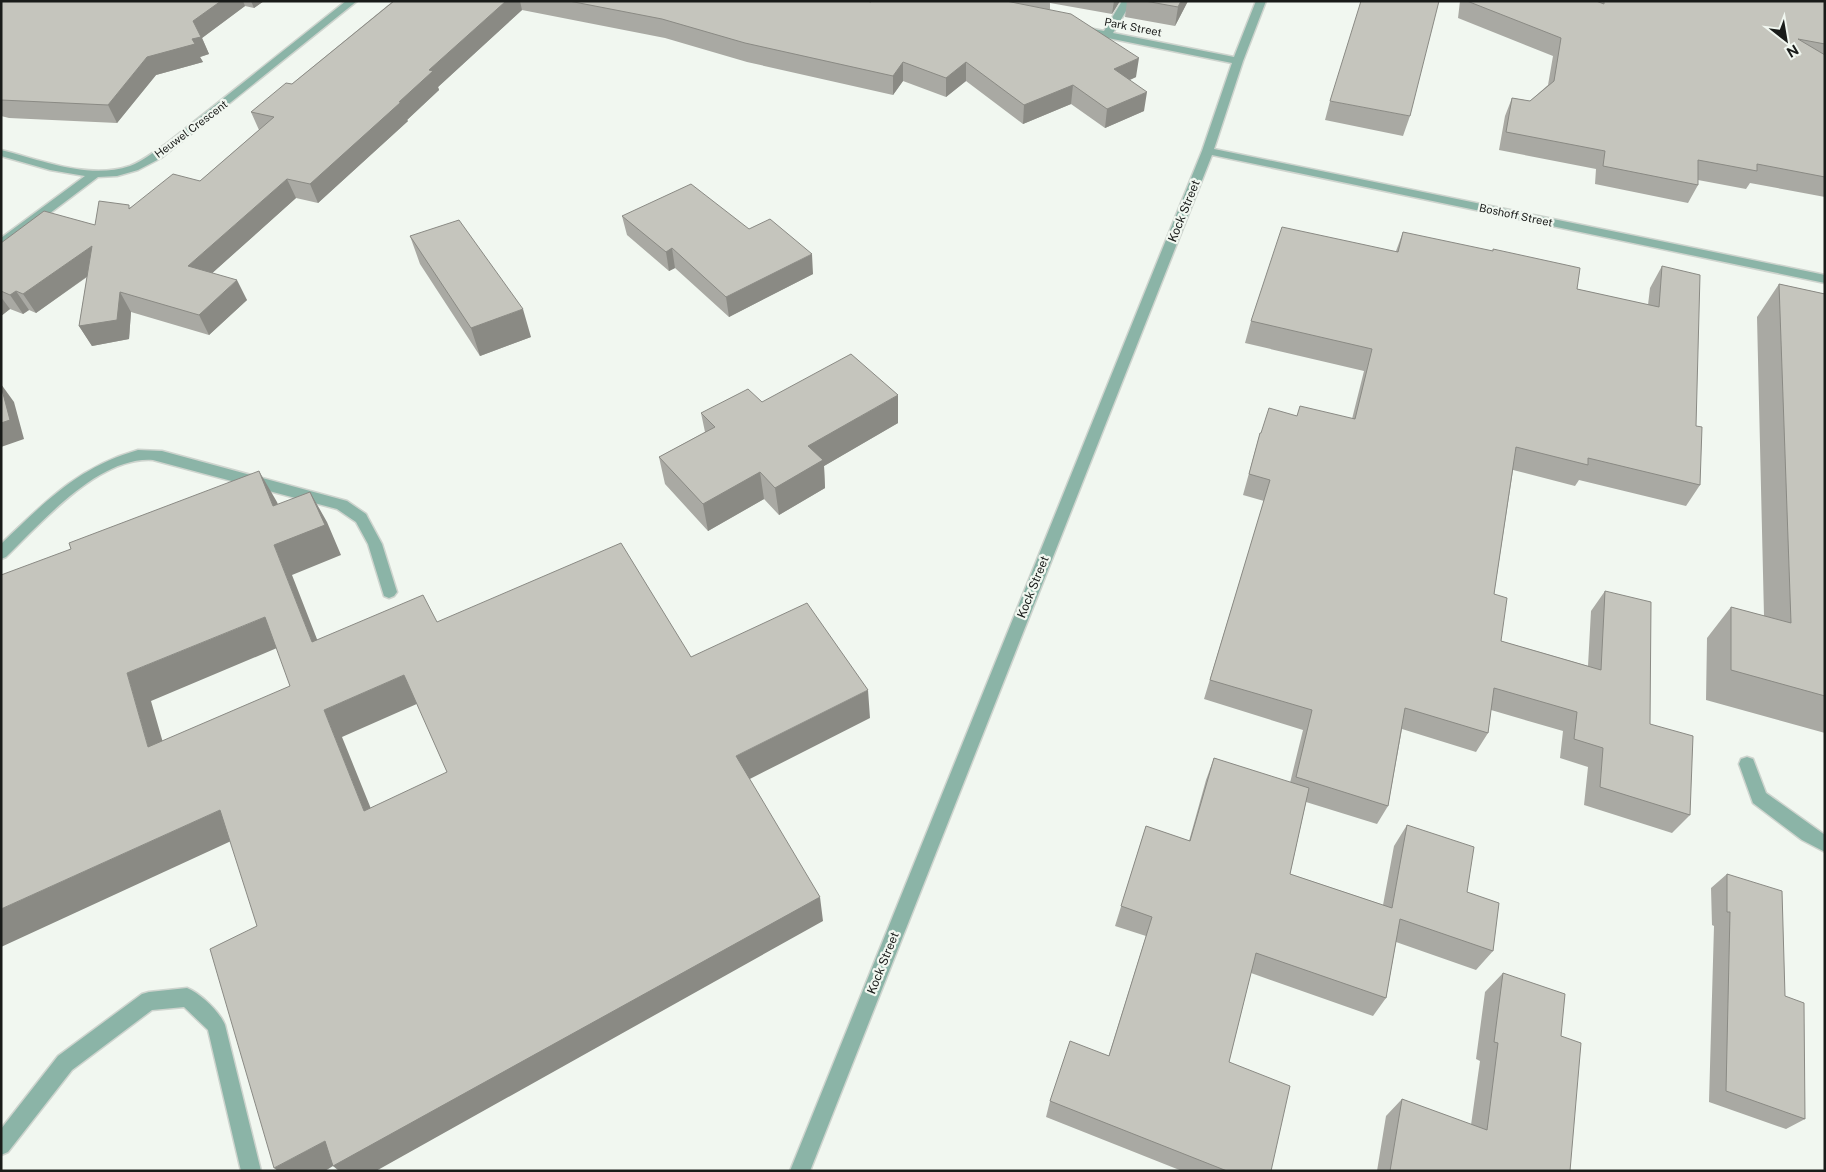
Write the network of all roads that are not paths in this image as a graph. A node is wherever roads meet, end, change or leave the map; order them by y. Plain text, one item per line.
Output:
1 (352, 1) edge
2 (1127, 1) edge
3 (1261, 1) edge
4 (1069, 28) edge
5 (1108, 35) junction
6 (1238, 61) junction
7 (1208, 151) junction
8 (1, 153) edge
9 (95, 174) junction
10 (1, 244) edge
11 (1825, 279) edge
12 (1, 553) edge
13 (389, 592) dead end
14 (1747, 764) dead end
15 (1825, 844) edge
16 (1, 1145) edge
17 (251, 1171) edge
18 (800, 1171) edge

1 - 9 street, Heuwel Crescent
2 - 5 street
3 - 6 street, Kock Street
4 - 5 street, Park Street
5 - 6 street, Park Street
6 - 7 street, Kock Street
7 - 11 street, Boshoff Street
7 - 18 street, Kock Street
8 - 9 street, Heuwel Crescent
9 - 10 street
12 - 13 street
14 - 15 street
16 - 17 street

